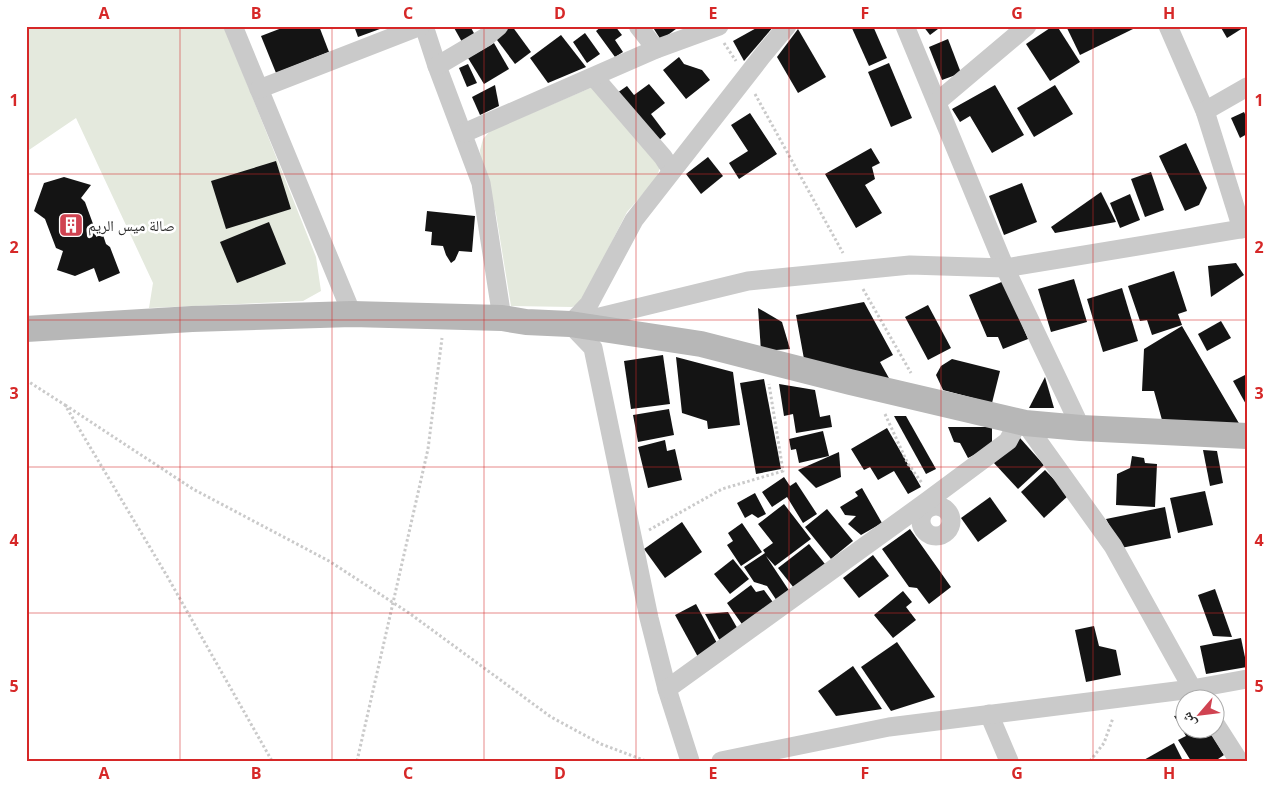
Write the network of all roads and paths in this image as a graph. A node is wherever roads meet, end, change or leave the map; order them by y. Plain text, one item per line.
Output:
1 (233, 26) edge
2 (423, 26) edge
3 (499, 26) edge
4 (638, 26) edge
5 (787, 26) edge
6 (905, 26) edge
7 (1028, 26) edge
8 (1168, 26) edge
9 (716, 27) edge
10 (656, 49) junction
11 (437, 66) junction
12 (745, 76) junction
13 (594, 77) junction
14 (1247, 87) edge
15 (259, 90) junction
16 (937, 102) junction
17 (1205, 111) junction
18 (464, 133) junction
19 (672, 171) junction
20 (1245, 229) edge
21 (1005, 268) junction
22 (852, 271) junction
23 (352, 314) junction
24 (445, 317) junction
25 (502, 318) junction
26 (570, 324) junction
27 (26, 328) edge
28 (766, 360) junction
29 (26, 380) edge
30 (873, 387) junction
31 (926, 400) junction
32 (64, 405) junction
33 (1021, 422) junction
34 (1081, 428) junction
35 (1247, 436) edge
36 (930, 502) junction
37 (633, 539) junction
38 (393, 603) junction
39 (1247, 679) edge
40 (667, 689) junction
41 (1193, 690) edge
42 (1209, 690) edge
43 (1176, 695) edge
44 (1121, 698) junction
45 (989, 714) junction
46 (1226, 740) edge
47 (272, 761) edge
48 (357, 761) edge
49 (646, 761) edge
50 (690, 761) edge
51 (721, 761) edge
52 (1009, 761) edge
53 (1090, 761) edge
54 (1239, 761) edge

1 - 15 street
2 - 11 street
2 - 15 street
3 - 11 street
4 - 10 street
5 - 12 street
6 - 16 street
7 - 16 street
8 - 17 street
9 - 10 street
9 - 12 path
10 - 13 street
11 - 18 street
12 - 19 street
12 - 22 path
13 - 18 street
13 - 19 street
14 - 17 street
15 - 23 street
16 - 21 street
17 - 20 street
18 - 25 street
19 - 26 street
20 - 21 street
21 - 22 street
21 - 34 street
22 - 26 street
22 - 31 path
23 - 24 street
23 - 27 street
24 - 25 street
24 - 38 path
25 - 26 street
26 - 28 street
26 - 37 street
28 - 30 street
28 - 37 path
29 - 32 path
30 - 31 street
30 - 36 path
31 - 33 street
32 - 38 path
32 - 47 path
33 - 34 street
33 - 36 street
33 - 41 street
34 - 35 street
36 - 40 street
37 - 40 street
38 - 48 path
38 - 49 path
39 - 42 street
40 - 50 street
43 - 44 street
44 - 45 street
44 - 53 path
45 - 51 street
45 - 52 street
46 - 54 street

